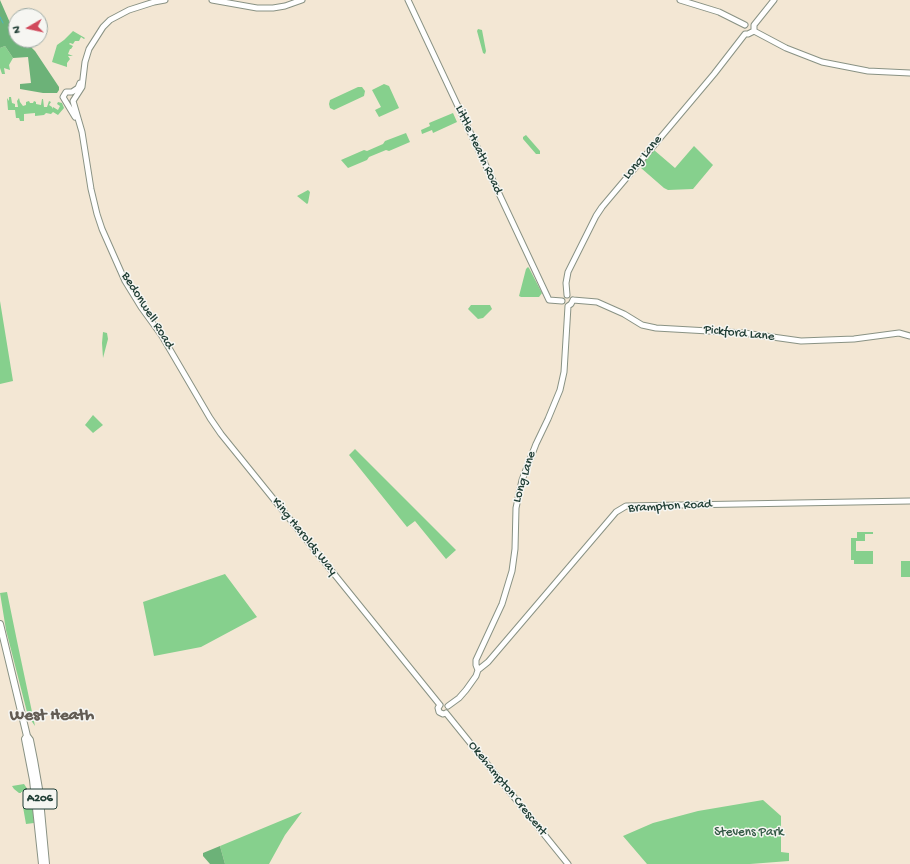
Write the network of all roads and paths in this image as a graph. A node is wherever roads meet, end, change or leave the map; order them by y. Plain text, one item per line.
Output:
1 (162, 0) edge
2 (212, 0) edge
3 (302, 0) edge
4 (408, 0) edge
5 (680, 0) edge
6 (774, 0) edge
7 (745, 25) junction
8 (754, 25) junction
9 (754, 31) junction
10 (746, 34) junction
11 (910, 73) edge
12 (73, 97) junction
13 (66, 102) junction
14 (78, 122) junction
15 (567, 295) junction
16 (573, 300) junction
17 (562, 301) junction
18 (568, 306) junction
19 (910, 336) edge
20 (178, 362) joint
21 (910, 501) edge
22 (0, 624) edge
23 (478, 670) junction
24 (440, 705) junction
25 (448, 706) junction
26 (446, 713) junction
27 (27, 736) junction
28 (42, 864) edge
29 (46, 864) edge
30 (568, 864) edge

1 - 12 street
2 - 3 street
4 - 17 street, Little Heath Road
5 - 7 street
6 - 8 street
7 - 8 street
7 - 10 street
8 - 9 street
9 - 10 street, Long Lane
9 - 11 street
10 - 15 street, Long Lane
12 - 13 street
12 - 13 street
12 - 14 street, Bedonwell Road
13 - 14 street, Bedonwell Road
14 - 20 street, Bedonwell Road
15 - 16 street
15 - 17 street
16 - 18 street
16 - 19 street, Pickford Lane
17 - 18 street
18 - 23 street, Long Lane
20 - 24 street, King Harolds Way
21 - 23 street, Brampton Road
22 - 27 main road, A206
23 - 25 street, Brampton Road
24 - 25 street
24 - 26 street
25 - 26 street
26 - 30 street, Okehampton Crescent
27 - 28 main road, A206
27 - 29 main road, A206

